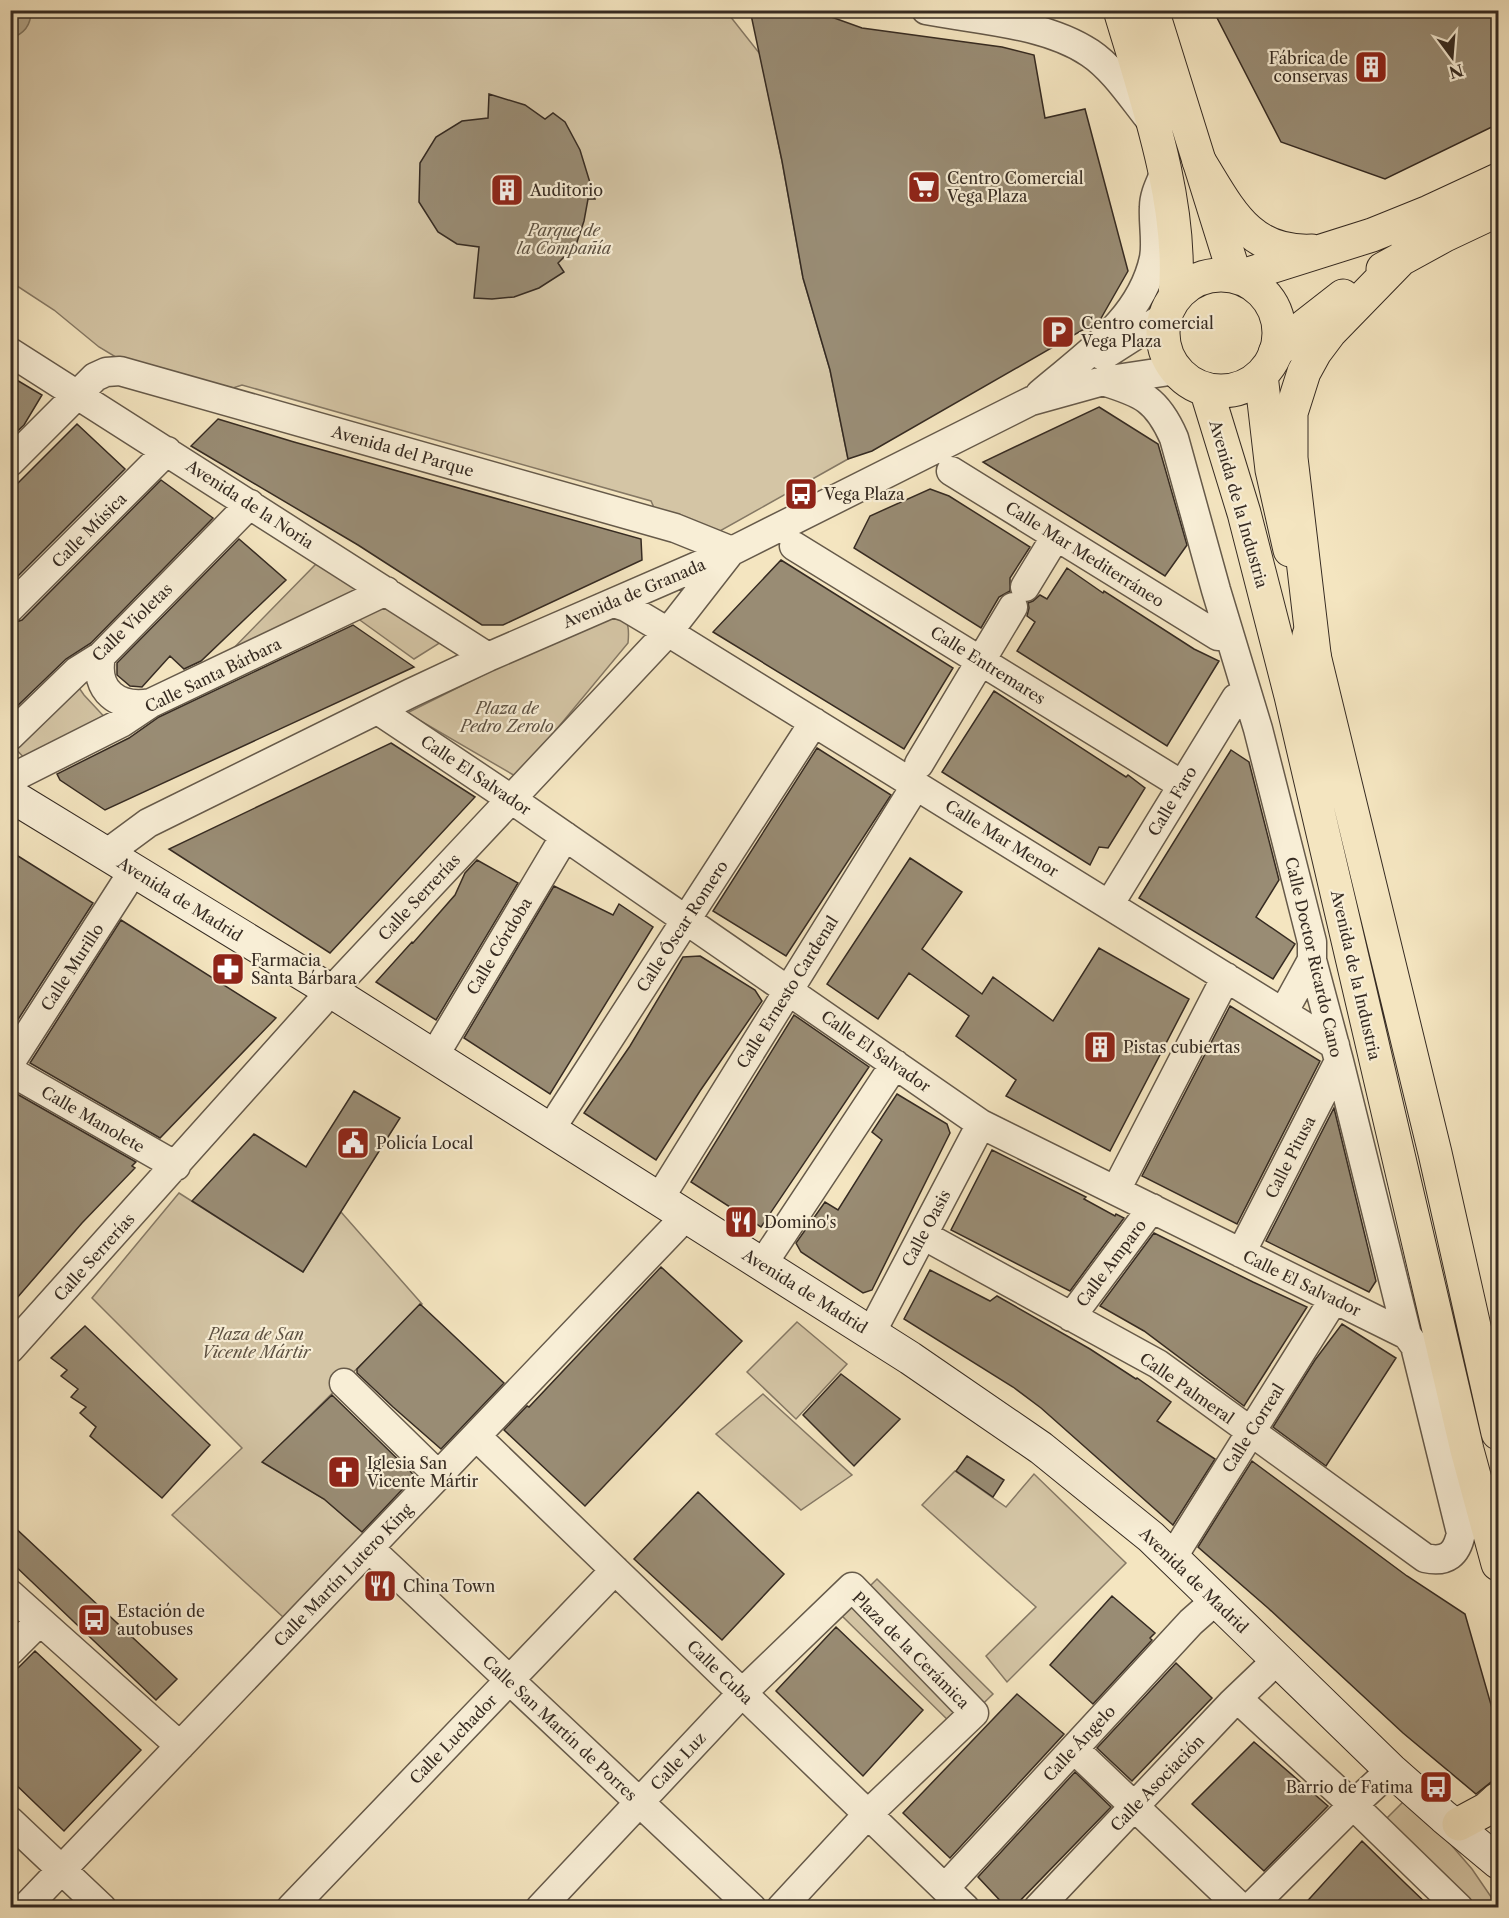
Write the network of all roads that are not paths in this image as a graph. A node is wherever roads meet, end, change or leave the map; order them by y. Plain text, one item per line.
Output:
1 (926, 10) edge
2 (1120, 10) edge
3 (1152, 10) edge
4 (977, 15) edge
5 (1151, 121) junction
6 (1199, 161) junction
7 (1165, 172) junction
8 (1494, 196) edge
9 (1329, 250) junction
10 (1402, 258) junction
11 (1237, 277) junction
12 (1170, 307) junction
13 (10, 352) edge
14 (1268, 364) junction
15 (1176, 370) junction
16 (1103, 381) junction
17 (1206, 389) junction
18 (78, 393) junction
19 (1031, 401) junction
20 (167, 451) junction
21 (10, 462) edge
22 (951, 471) dead end
23 (250, 504) junction
24 (1056, 536) junction
25 (794, 546) dead end
26 (732, 551) junction
27 (681, 573) junction
28 (386, 591) junction
29 (614, 603) junction
30 (10, 608) edge
31 (668, 632) junction
32 (1218, 636) dead end
33 (101, 656) junction
34 (488, 657) junction
35 (981, 661) junction
36 (1315, 662) junction
37 (1236, 698) dead end
38 (151, 703) junction
39 (378, 710) junction
40 (814, 722) junction
41 (10, 736) edge
42 (917, 775) junction
43 (10, 779) edge
44 (1182, 785) junction
45 (10, 795) edge
46 (511, 799) junction
47 (565, 836) junction
48 (106, 854) junction
49 (134, 870) junction
50 (1109, 905) junction
51 (686, 920) junction
52 (1312, 960) junction
53 (1226, 977) junction
54 (331, 991) junction
55 (789, 991) junction
56 (1283, 1013) junction
57 (1337, 1053) junction
58 (434, 1056) junction
59 (10, 1063) edge
60 (895, 1064) junction
61 (10, 1071) edge
62 (1349, 1099) junction
63 (1319, 1100) junction
64 (981, 1124) junction
65 (550, 1130) junction
66 (176, 1166) junction
67 (1116, 1191) junction
68 (659, 1199) junction
69 (1152, 1208) junction
70 (686, 1216) junction
71 (923, 1235) junction
72 (1241, 1253) junction
73 (762, 1264) junction
74 (1396, 1292) junction
75 (1334, 1299) junction
76 (1368, 1316) junction
77 (1071, 1317) junction
78 (871, 1333) junction
79 (16, 1334) edge
80 (1407, 1335) junction
81 (344, 1383) dead end
82 (1250, 1432) junction
83 (1498, 1433) edge
84 (476, 1436) junction
85 (438, 1475) junction
86 (369, 1548) junction
87 (1172, 1558) junction
88 (1438, 1561) joint
89 (1498, 1563) edge
90 (615, 1570) junction
91 (10, 1594) edge
92 (1216, 1600) junction
93 (40, 1621) junction
94 (10, 1651) edge
95 (1277, 1660) junction
96 (509, 1680) junction
97 (742, 1693) junction
98 (1238, 1699) junction
99 (180, 1746) junction
100 (1074, 1749) junction
101 (1391, 1770) junction
102 (1498, 1799) edge
103 (639, 1802) junction
104 (1353, 1804) junction
105 (1134, 1807) junction
106 (868, 1814) junction
107 (10, 1821) edge
108 (1451, 1821) junction
109 (1498, 1841) edge
110 (1498, 1862) edge
111 (62, 1869) junction
112 (955, 1898) edge
113 (25, 1908) edge
114 (102, 1908) edge
115 (291, 1908) edge
116 (540, 1908) edge
117 (752, 1908) edge
118 (781, 1908) edge
119 (1038, 1908) edge
120 (1241, 1908) edge
121 (1251, 1908) edge
122 (1459, 1908) edge

1 - 4 street
2 - 5 main road
3 - 6 main road
4 - 5 street
5 - 7 main road
6 - 9 main road
6 - 11 main road
7 - 12 main road
7 - 19 street
8 - 9 main road
8 - 10 main road
9 - 11 main road
10 - 14 main road
10 - 36 main road
11 - 12 main road
11 - 14 main road
12 - 15 main road
12 - 19 street
13 - 18 street, Avenida de la Noria
14 - 17 main road
14 - 36 main road, Avenida de la Industria
15 - 16 street, Avenida de Granada
15 - 17 main road
16 - 19 street, Avenida de Granada
16 - 52 street, Calle Doctor Ricardo Cano
17 - 89 main road, Avenida de la Industria
18 - 20 street, Avenida de la Noria
18 - 21 street, Avenida del Parque
18 - 26 street, Avenida del Parque
19 - 26 street, Avenida de Granada
20 - 23 street, Avenida de la Noria
20 - 30 street, Calle Música
22 - 24 street, Calle Mar Mediterráneo
23 - 28 street, Avenida de la Noria
23 - 33 street, Calle Violetas
24 - 32 street, Calle Mar Mediterráneo
24 - 35 street, Calle Ernesto Cardenal
25 - 35 street, Calle Entremares
26 - 27 street, Avenida de Granada
26 - 31 street, Calle Serrerías
27 - 29 street, Avenida de Granada
27 - 31 street
28 - 34 street, Avenida de la Noria
28 - 38 street, Calle Santa Bárbara
29 - 31 street, Calle Mar Menor
29 - 34 street, Avenida de Granada
31 - 40 street, Calle Mar Menor
31 - 46 street, Calle Serrerías
33 - 38 street
33 - 41 street, Calle Violetas
34 - 39 street, Avenida de Granada
35 - 42 street, Calle Ernesto Cardenal
35 - 44 street, Calle Entremares
36 - 83 main road, Avenida de la Industria
37 - 44 street, Calle Faro
38 - 43 street, Calle Santa Bárbara
39 - 46 street, Calle El Salvador
39 - 48 street, Avenida de Granada
40 - 42 street, Calle Mar Menor
40 - 51 street, Calle Óscar Romero
42 - 50 street, Calle Mar Menor
42 - 55 street, Calle Ernesto Cardenal
44 - 50 street, Calle Faro
45 - 48 main road, Avenida de Madrid
46 - 47 street, Calle El Salvador
46 - 54 street, Calle Serrerías
47 - 51 street, Calle El Salvador
47 - 58 street, Calle Córdoba
48 - 49 main road, Avenida de Madrid
49 - 54 main road, Avenida de Madrid
49 - 59 street, Calle Murillo
50 - 53 street, Calle Mar Menor
51 - 55 street, Calle El Salvador
51 - 65 street, Calle Óscar Romero
52 - 56 street
52 - 57 street, Calle Doctor Ricardo Cano
53 - 56 street, Calle Mar Menor
53 - 67 street
54 - 58 main road, Avenida de Madrid
54 - 66 street, Calle Serrerías
55 - 60 street, Calle El Salvador
55 - 68 street, Calle Ernesto Cardenal
56 - 57 street, Calle Mar Menor
57 - 62 street, Calle Doctor Ricardo Cano
57 - 63 street, Calle Pitusa
58 - 65 main road, Avenida de Madrid
60 - 64 street, Calle El Salvador
60 - 73 street
61 - 66 street, Calle Manolete
62 - 63 street
62 - 74 street, Calle Doctor Ricardo Cano
63 - 72 street, Calle Pitusa
64 - 67 street, Calle El Salvador
64 - 71 street, Calle Oasis
65 - 68 main road, Avenida de Madrid
66 - 79 street, Calle Serrerías
67 - 69 street, Calle El Salvador
68 - 70 main road, Avenida de Madrid
69 - 72 street, Calle El Salvador
69 - 77 street, Calle Amparo
70 - 73 main road, Avenida de Madrid
70 - 84 street, Calle Martín Lutero King
71 - 77 street, Calle Palmeral
71 - 78 street, Calle Oasis
72 - 75 street, Calle El Salvador
73 - 78 main road, Avenida de Madrid
74 - 76 street
74 - 80 street, Calle Doctor Ricardo Cano
75 - 76 street, Calle El Salvador
75 - 82 street, Calle Correal
76 - 80 street, Calle El Salvador
77 - 82 street, Calle Palmeral
78 - 87 main road, Avenida de Madrid
80 - 88 street, Calle Doctor Ricardo Cano
81 - 85 street
82 - 87 street, Calle Correal
82 - 88 street, Calle Palmeral
84 - 85 street, Calle Martín Lutero King
84 - 90 street, Calle Cuba
85 - 86 street, Calle Martín Lutero King
86 - 96 street, Calle San Martín de Porres
86 - 99 street, Calle Martín Lutero King
87 - 92 main road, Avenida de Madrid
90 - 96 street, Calle Luchador
90 - 97 street, Calle Cuba
91 - 93 street
92 - 95 main road, Avenida de Madrid
92 - 100 street, Calle Ángelo
93 - 94 street
93 - 99 street
95 - 98 street, Calle Asociación
95 - 101 main road, Avenida de Madrid
96 - 103 street, Calle San Martín de Porres
96 - 115 street, Calle Luchador
97 - 103 street, Calle Luz
97 - 106 street, Calle Cuba
97 - 106 street, Plaza de la Cerámica
98 - 104 street
98 - 105 street, Calle Asociación
99 - 111 street, Calle Martín Lutero King
100 - 105 street
100 - 112 street, Calle Ángelo
101 - 104 street
101 - 108 main road, Avenida de Madrid
102 - 108 main road
103 - 116 street, Calle Luz
103 - 117 street, Calle San Martín de Porres
104 - 121 street
104 - 122 street
105 - 119 street, Calle Asociación
105 - 120 street
106 - 112 street, Calle Cuba
106 - 118 street
107 - 111 street
108 - 109 main road
108 - 110 main road, Avenida de Madrid
111 - 113 street, Calle Martín Lutero King
111 - 114 street

